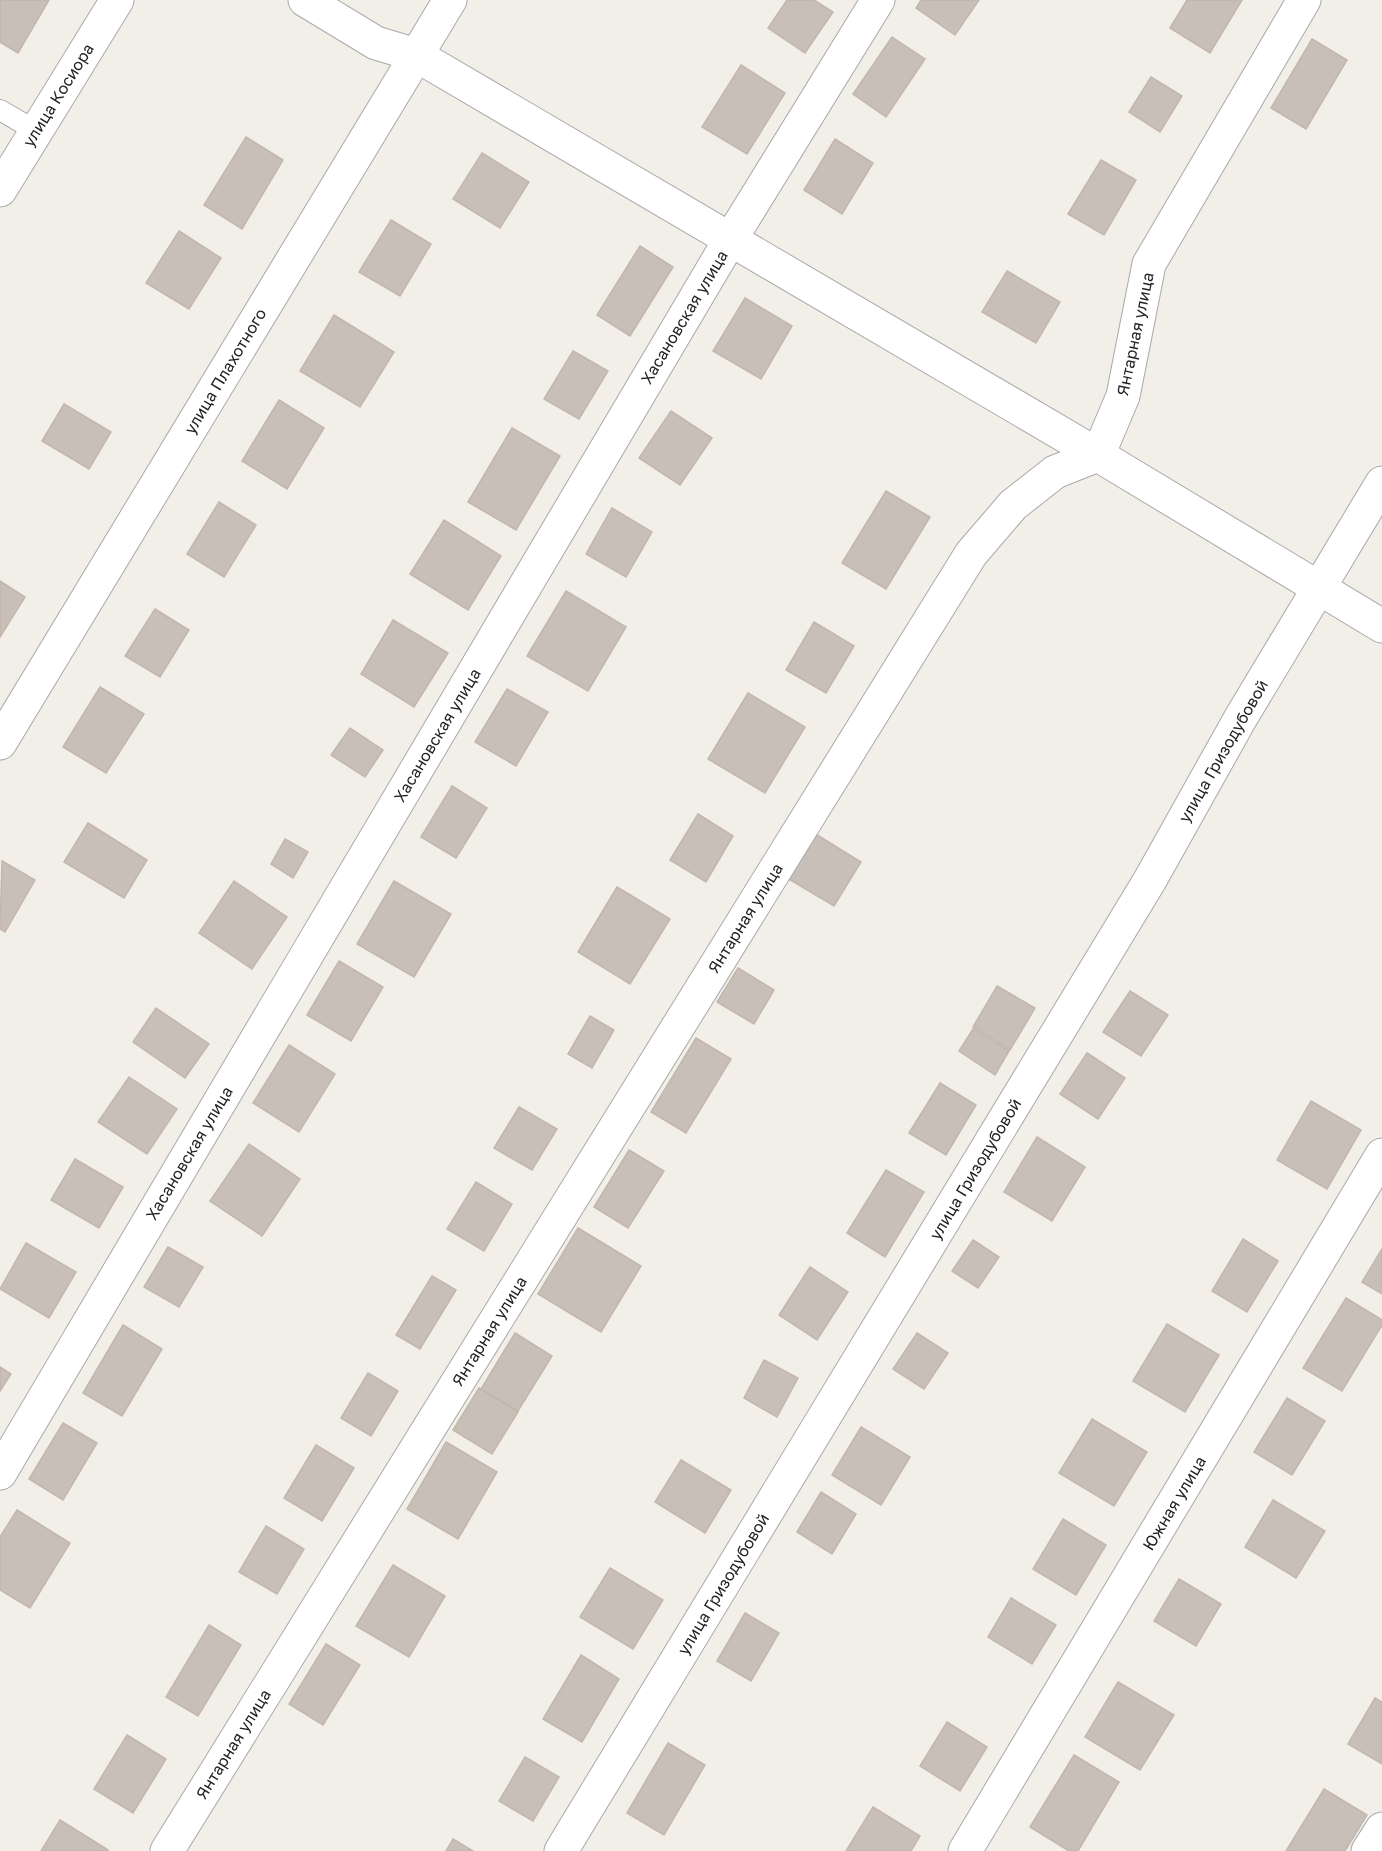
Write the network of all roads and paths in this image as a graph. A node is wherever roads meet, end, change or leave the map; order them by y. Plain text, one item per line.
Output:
1 (117, 0) edge
2 (305, 0) edge
3 (450, 0) edge
4 (878, 0) edge
5 (1304, 0) edge
6 (416, 55) junction
7 (0, 110) edge
8 (36, 131) junction
9 (0, 190) edge
10 (730, 240) junction
11 (1098, 455) junction
12 (1382, 483) edge
13 (1320, 588) junction
14 (1382, 626) edge
15 (0, 743) edge
16 (1382, 1155) edge
17 (0, 1473) edge
18 (1382, 1829) edge
19 (167, 1851) edge
20 (561, 1851) edge
21 (965, 1851) edge
22 (1368, 1851) edge

1 - 8 street, улица Косиора
2 - 6 street
3 - 6 street, улица Плахотного
4 - 10 street, Хасановская улица
5 - 11 street, Янтарная улица
6 - 10 street
6 - 15 street, улица Плахотного
7 - 8 lane
8 - 9 street, улица Косиора
10 - 11 street
10 - 17 street, Хасановская улица
11 - 13 street
11 - 19 street, Янтарная улица
12 - 13 street, улица Гризодубовой
13 - 14 street
13 - 20 street, улица Гризодубовой
16 - 21 street, Южная улица
18 - 22 street

